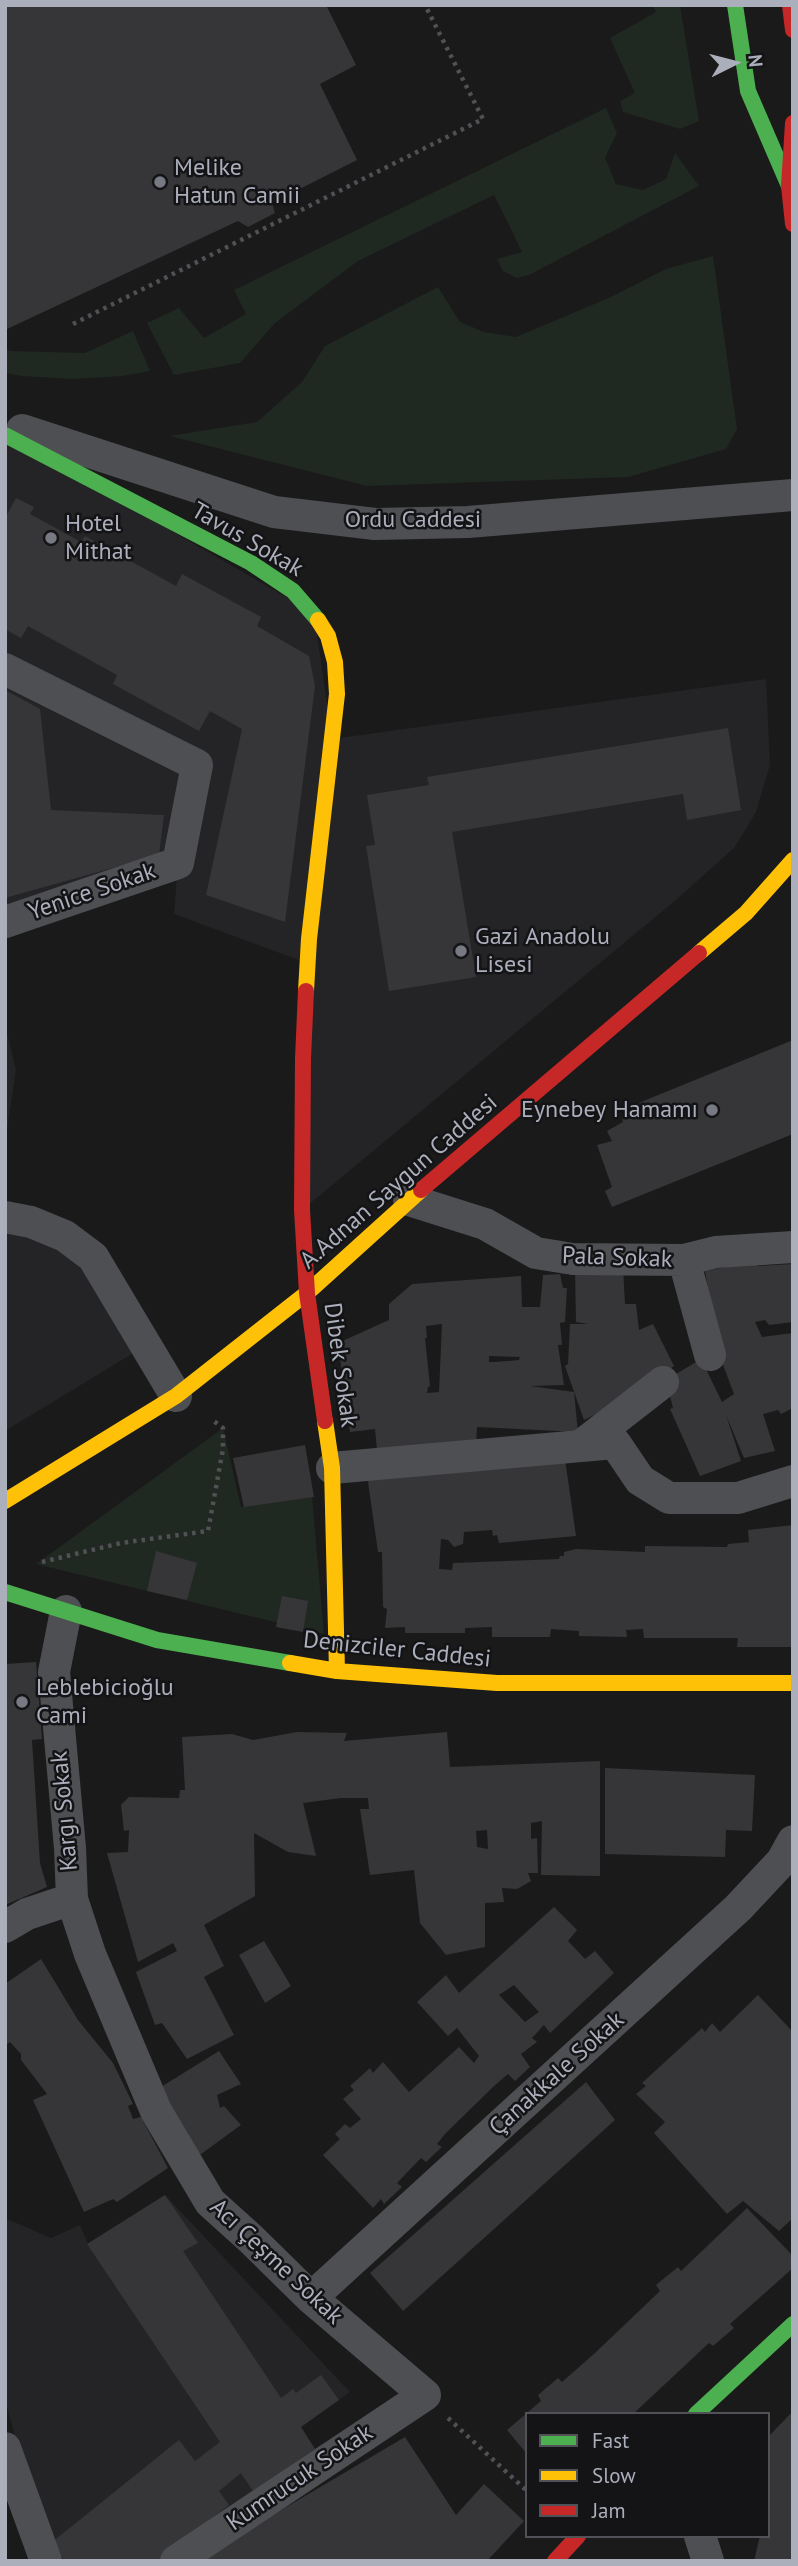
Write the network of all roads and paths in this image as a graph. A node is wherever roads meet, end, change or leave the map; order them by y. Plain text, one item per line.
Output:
1 (425, 5) edge
2 (736, 5) edge
3 (790, 5) edge
4 (793, 30) edge
5 (793, 123) edge
6 (789, 186) junction
7 (793, 224) edge
8 (73, 324) dead end
9 (5, 425) edge
10 (5, 435) edge
11 (793, 495) edge
12 (5, 668) edge
13 (793, 860) edge
14 (5, 922) edge
15 (309, 940) joint
16 (409, 1200) junction
17 (5, 1217) edge
18 (793, 1247) edge
19 (684, 1260) junction
20 (307, 1293) junction
21 (710, 1355) dead end
22 (663, 1382) dead end
23 (178, 1394) junction
24 (580, 1446) junction
25 (332, 1468) junction
26 (793, 1481) edge
27 (5, 1501) edge
28 (36, 1564) dead end
29 (5, 1592) edge
30 (66, 1611) junction
31 (337, 1671) junction
32 (793, 1683) edge
33 (793, 1841) edge
34 (72, 1899) junction
35 (5, 1927) edge
36 (312, 2298) junction
37 (793, 2324) edge
38 (425, 2396) junction
39 (698, 2412) edge
40 (5, 2448) edge
41 (525, 2489) edge
42 (576, 2538) edge
43 (701, 2538) edge
44 (46, 2561) edge
45 (176, 2561) edge
46 (555, 2561) edge
47 (708, 2561) edge

1 - 8 path
2 - 6 main road
3 - 4 main road
5 - 6 main road
6 - 7 main road
9 - 11 street, Ordu Caddesi
10 - 15 main road, Tavus Sokak
12 - 14 street, Yenice Sokak
13 - 16 main road, A.Adnan Saygun Caddesi
15 - 20 main road, Dibek Sokak
16 - 19 street, Pala Sokak
16 - 20 main road, A.Adnan Saygun Caddesi
17 - 23 street
18 - 19 street, Pala Sokak
19 - 21 street
20 - 23 main road, A.Adnan Saygun Caddesi
20 - 25 main road, Dibek Sokak
22 - 24 street
23 - 27 main road, A.Adnan Saygun Caddesi
23 - 28 path
24 - 25 street
24 - 26 street
25 - 31 main road, Dibek Sokak
29 - 30 main road, Denizciler Caddesi
30 - 31 main road, Denizciler Caddesi
30 - 34 street, Kargı Sokak
31 - 32 main road, Denizciler Caddesi
33 - 36 street, Çanakkale Sokak
34 - 35 street, Kargı Sokak
34 - 36 street, Acı Çeşme Sokak
36 - 38 street, Acı Çeşme Sokak
37 - 39 main road
38 - 41 path
38 - 45 street, Kumrucuk Sokak
40 - 44 street
42 - 46 main road
43 - 47 street

